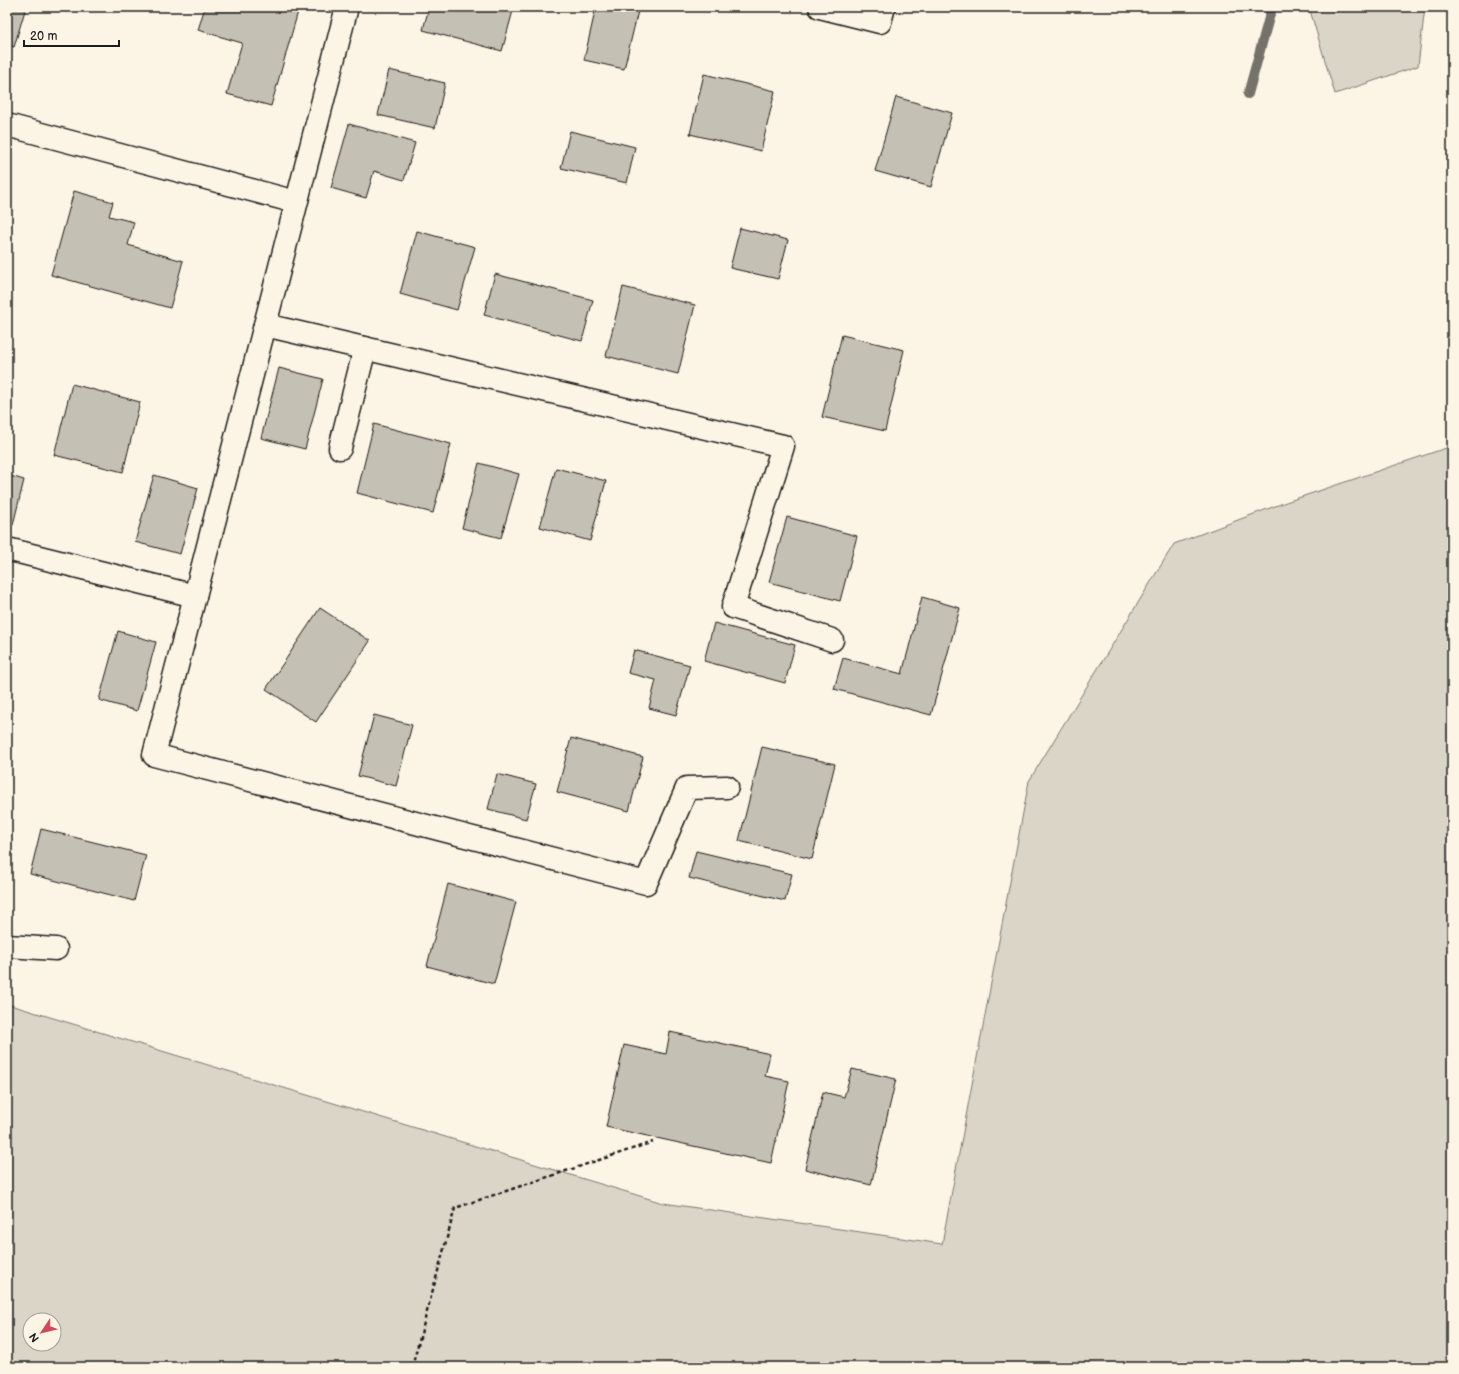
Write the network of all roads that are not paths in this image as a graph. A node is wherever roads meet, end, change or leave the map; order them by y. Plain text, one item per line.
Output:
1 (347, 7) edge
2 (820, 7) edge
3 (884, 7) edge
4 (7, 125) edge
5 (296, 202) junction
6 (265, 325) junction
7 (365, 348) junction
8 (340, 448) dead end
9 (7, 549) edge
10 (195, 596) junction
11 (832, 640) dead end
12 (728, 787) dead end
13 (7, 946) edge
14 (56, 949) dead end

1 - 5 street
2 - 3 street
4 - 5 street
5 - 6 street
6 - 7 street
6 - 10 street
7 - 8 street
7 - 11 street
9 - 10 street
10 - 12 street
13 - 14 street

